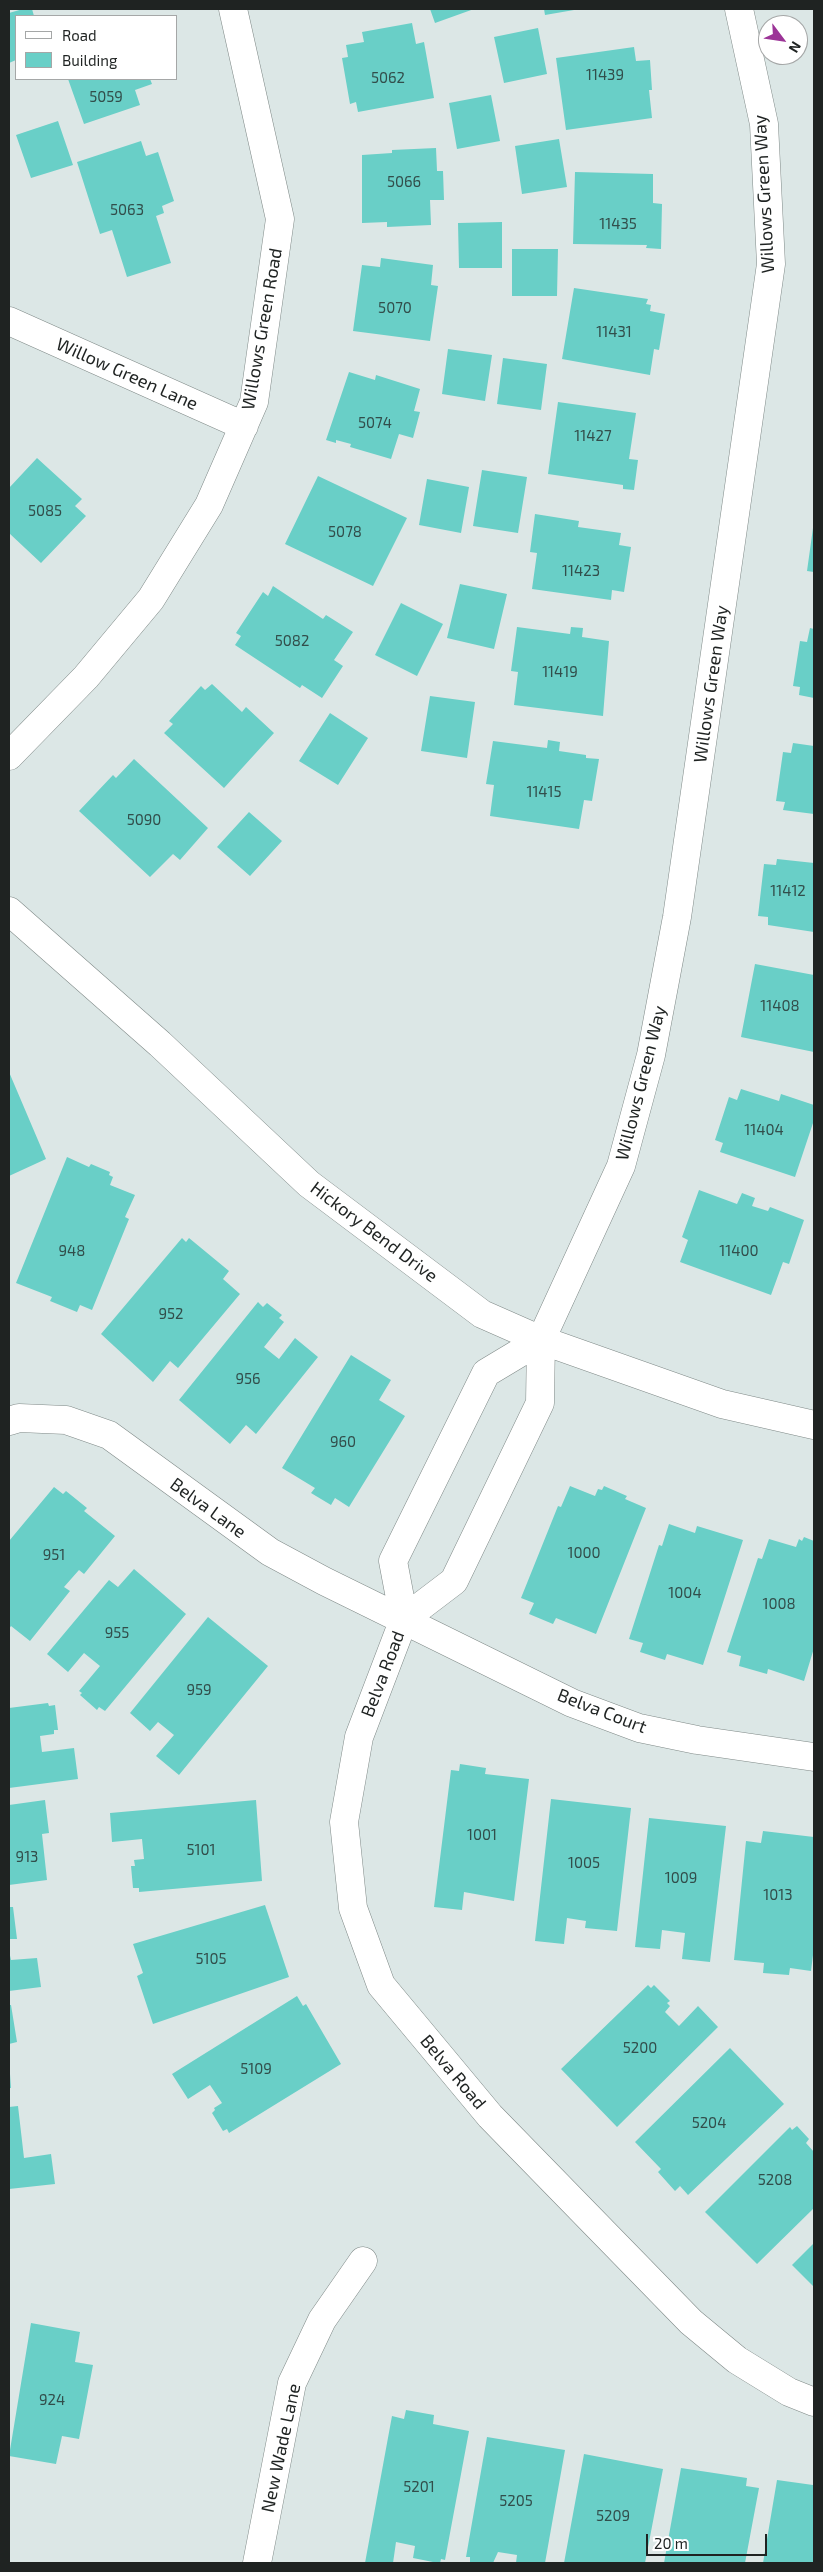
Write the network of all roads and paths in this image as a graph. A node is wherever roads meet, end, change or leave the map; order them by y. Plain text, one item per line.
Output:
1 (233, 9) edge
2 (739, 9) edge
3 (9, 321) edge
4 (244, 426) junction
5 (9, 756) edge
6 (9, 911) edge
7 (541, 1340) junction
8 (9, 1421) edge
9 (814, 1425) edge
10 (404, 1620) junction
11 (814, 1757) edge
12 (363, 2261) dead end
13 (814, 2402) edge
14 (258, 2563) edge

1 - 4 street, Willows Green Road
2 - 7 street, Willows Green Way
3 - 4 street, Willow Green Lane
4 - 5 street, Willows Green Road
6 - 7 street, Hickory Bend Drive
7 - 9 street, Hickory Bend Drive
7 - 10 street, Belva Road
7 - 10 street, Belva Road
8 - 10 street, Belva Lane
10 - 11 street, Belva Court
10 - 13 street, Belva Road
12 - 14 street, New Wade Lane

